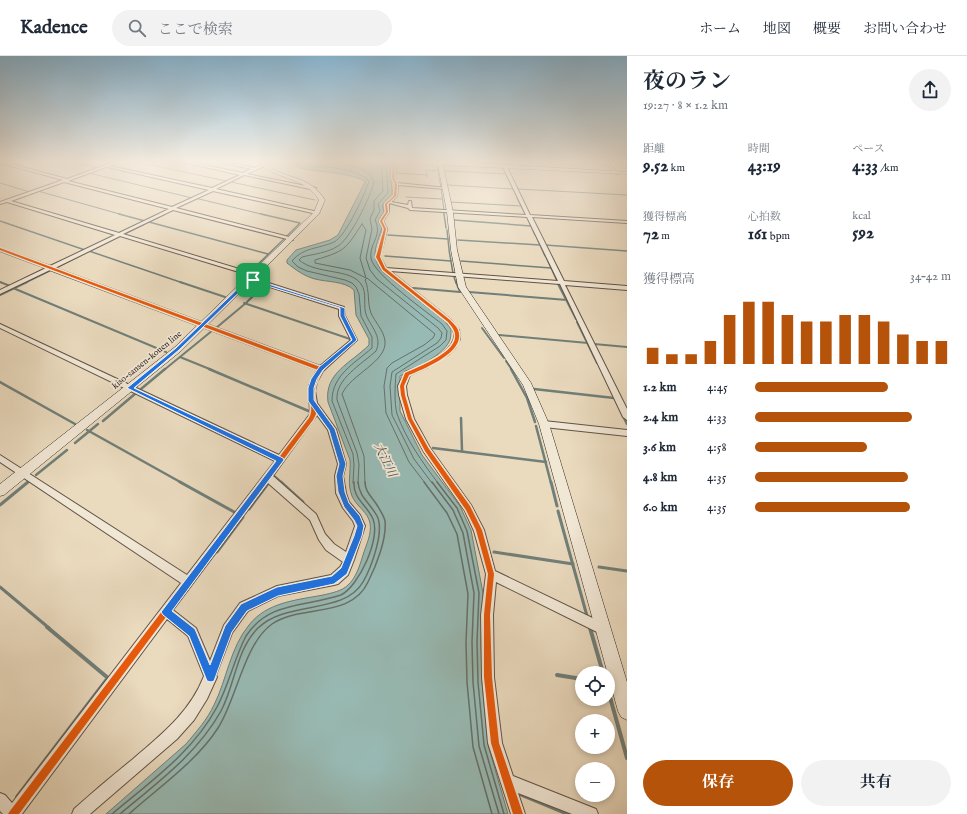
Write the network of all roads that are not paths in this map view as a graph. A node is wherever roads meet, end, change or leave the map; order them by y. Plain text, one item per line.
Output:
1 (21, 196) edge
2 (126, 196) edge
3 (200, 196) edge
4 (242, 196) edge
5 (320, 196) edge
6 (394, 196) edge
7 (446, 196) edge
8 (518, 196) edge
9 (8, 201) junction
10 (388, 202) junction
11 (0, 204) edge
12 (173, 209) junction
13 (449, 211) junction
14 (317, 213) junction
15 (528, 216) junction
16 (627, 222) edge
17 (120, 235) junction
18 (291, 239) junction
19 (0, 249) edge
20 (52, 269) junction
21 (384, 269) junction
22 (459, 275) junction
23 (252, 277) junction
24 (561, 283) junction
25 (627, 288) edge
26 (0, 292) edge
27 (204, 325) junction
28 (0, 326) edge
29 (321, 369) junction
30 (130, 388) junction
31 (311, 401) junction
32 (627, 417) edge
33 (544, 424) junction
34 (627, 433) edge
35 (0, 458) edge
36 (281, 460) junction
37 (23, 473) junction
38 (268, 477) junction
39 (0, 491) edge
40 (349, 560) junction
41 (491, 574) junction
42 (188, 582) junction
43 (166, 612) junction
44 (603, 629) junction
45 (211, 677) junction
46 (627, 711) edge
47 (509, 782) junction
48 (0, 800) edge
49 (13, 814) edge
50 (79, 814) edge
51 (518, 814) edge
52 (591, 814) edge

1 - 9 street
2 - 12 street
3 - 12 street
4 - 14 street
5 - 14 street
6 - 10 street
7 - 13 street
8 - 15 street
9 - 11 street
9 - 17 street
10 - 13 street
10 - 21 street
12 - 17 street
12 - 18 street
13 - 15 street
13 - 22 street
14 - 18 street, kiso-sansen-kouen line
15 - 16 street
15 - 24 street
17 - 20 street
17 - 23 street
18 - 23 street, kiso-sansen-kouen line
19 - 20 street
20 - 26 street
20 - 27 street
21 - 22 street
21 - 41 street
22 - 24 street
22 - 33 street
23 - 27 street, kiso-sansen-kouen line
23 - 29 street
24 - 25 street
24 - 32 street
27 - 29 street
27 - 30 street, kiso-sansen-kouen line
28 - 30 street
29 - 31 street
30 - 36 street
30 - 37 street, kiso-sansen-kouen line
31 - 36 street
31 - 40 street
33 - 34 street
33 - 44 street
35 - 37 street
36 - 38 street
37 - 39 street, kiso-sansen-kouen line
37 - 42 street
38 - 40 street
38 - 42 street
40 - 45 street
41 - 44 street
41 - 47 street
42 - 43 street
43 - 45 street
43 - 49 street
44 - 46 street
45 - 50 street
47 - 51 street
47 - 52 street
48 - 49 street

